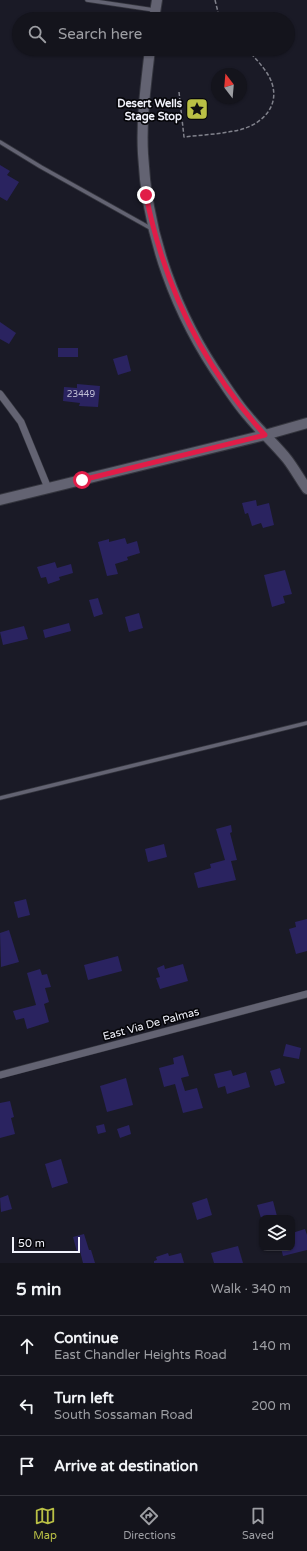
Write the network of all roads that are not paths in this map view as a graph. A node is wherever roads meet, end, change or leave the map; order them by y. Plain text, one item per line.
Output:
1 (87, 0) edge
2 (156, 10) edge
3 (149, 56) edge
4 (0, 142) edge
5 (153, 230) junction
6 (0, 394) edge
7 (307, 423) edge
8 (265, 435) junction
9 (48, 488) junction
10 (307, 489) edge
11 (0, 500) edge
12 (307, 723) edge
13 (0, 798) edge
14 (307, 994) edge
15 (0, 1075) edge

1 - 2 lane
3 - 5 main road
4 - 5 lane
5 - 8 main road
6 - 9 street
7 - 8 main road
8 - 9 main road
8 - 10 main road
9 - 11 main road
12 - 13 lane
14 - 15 street, East Via De Palmas

